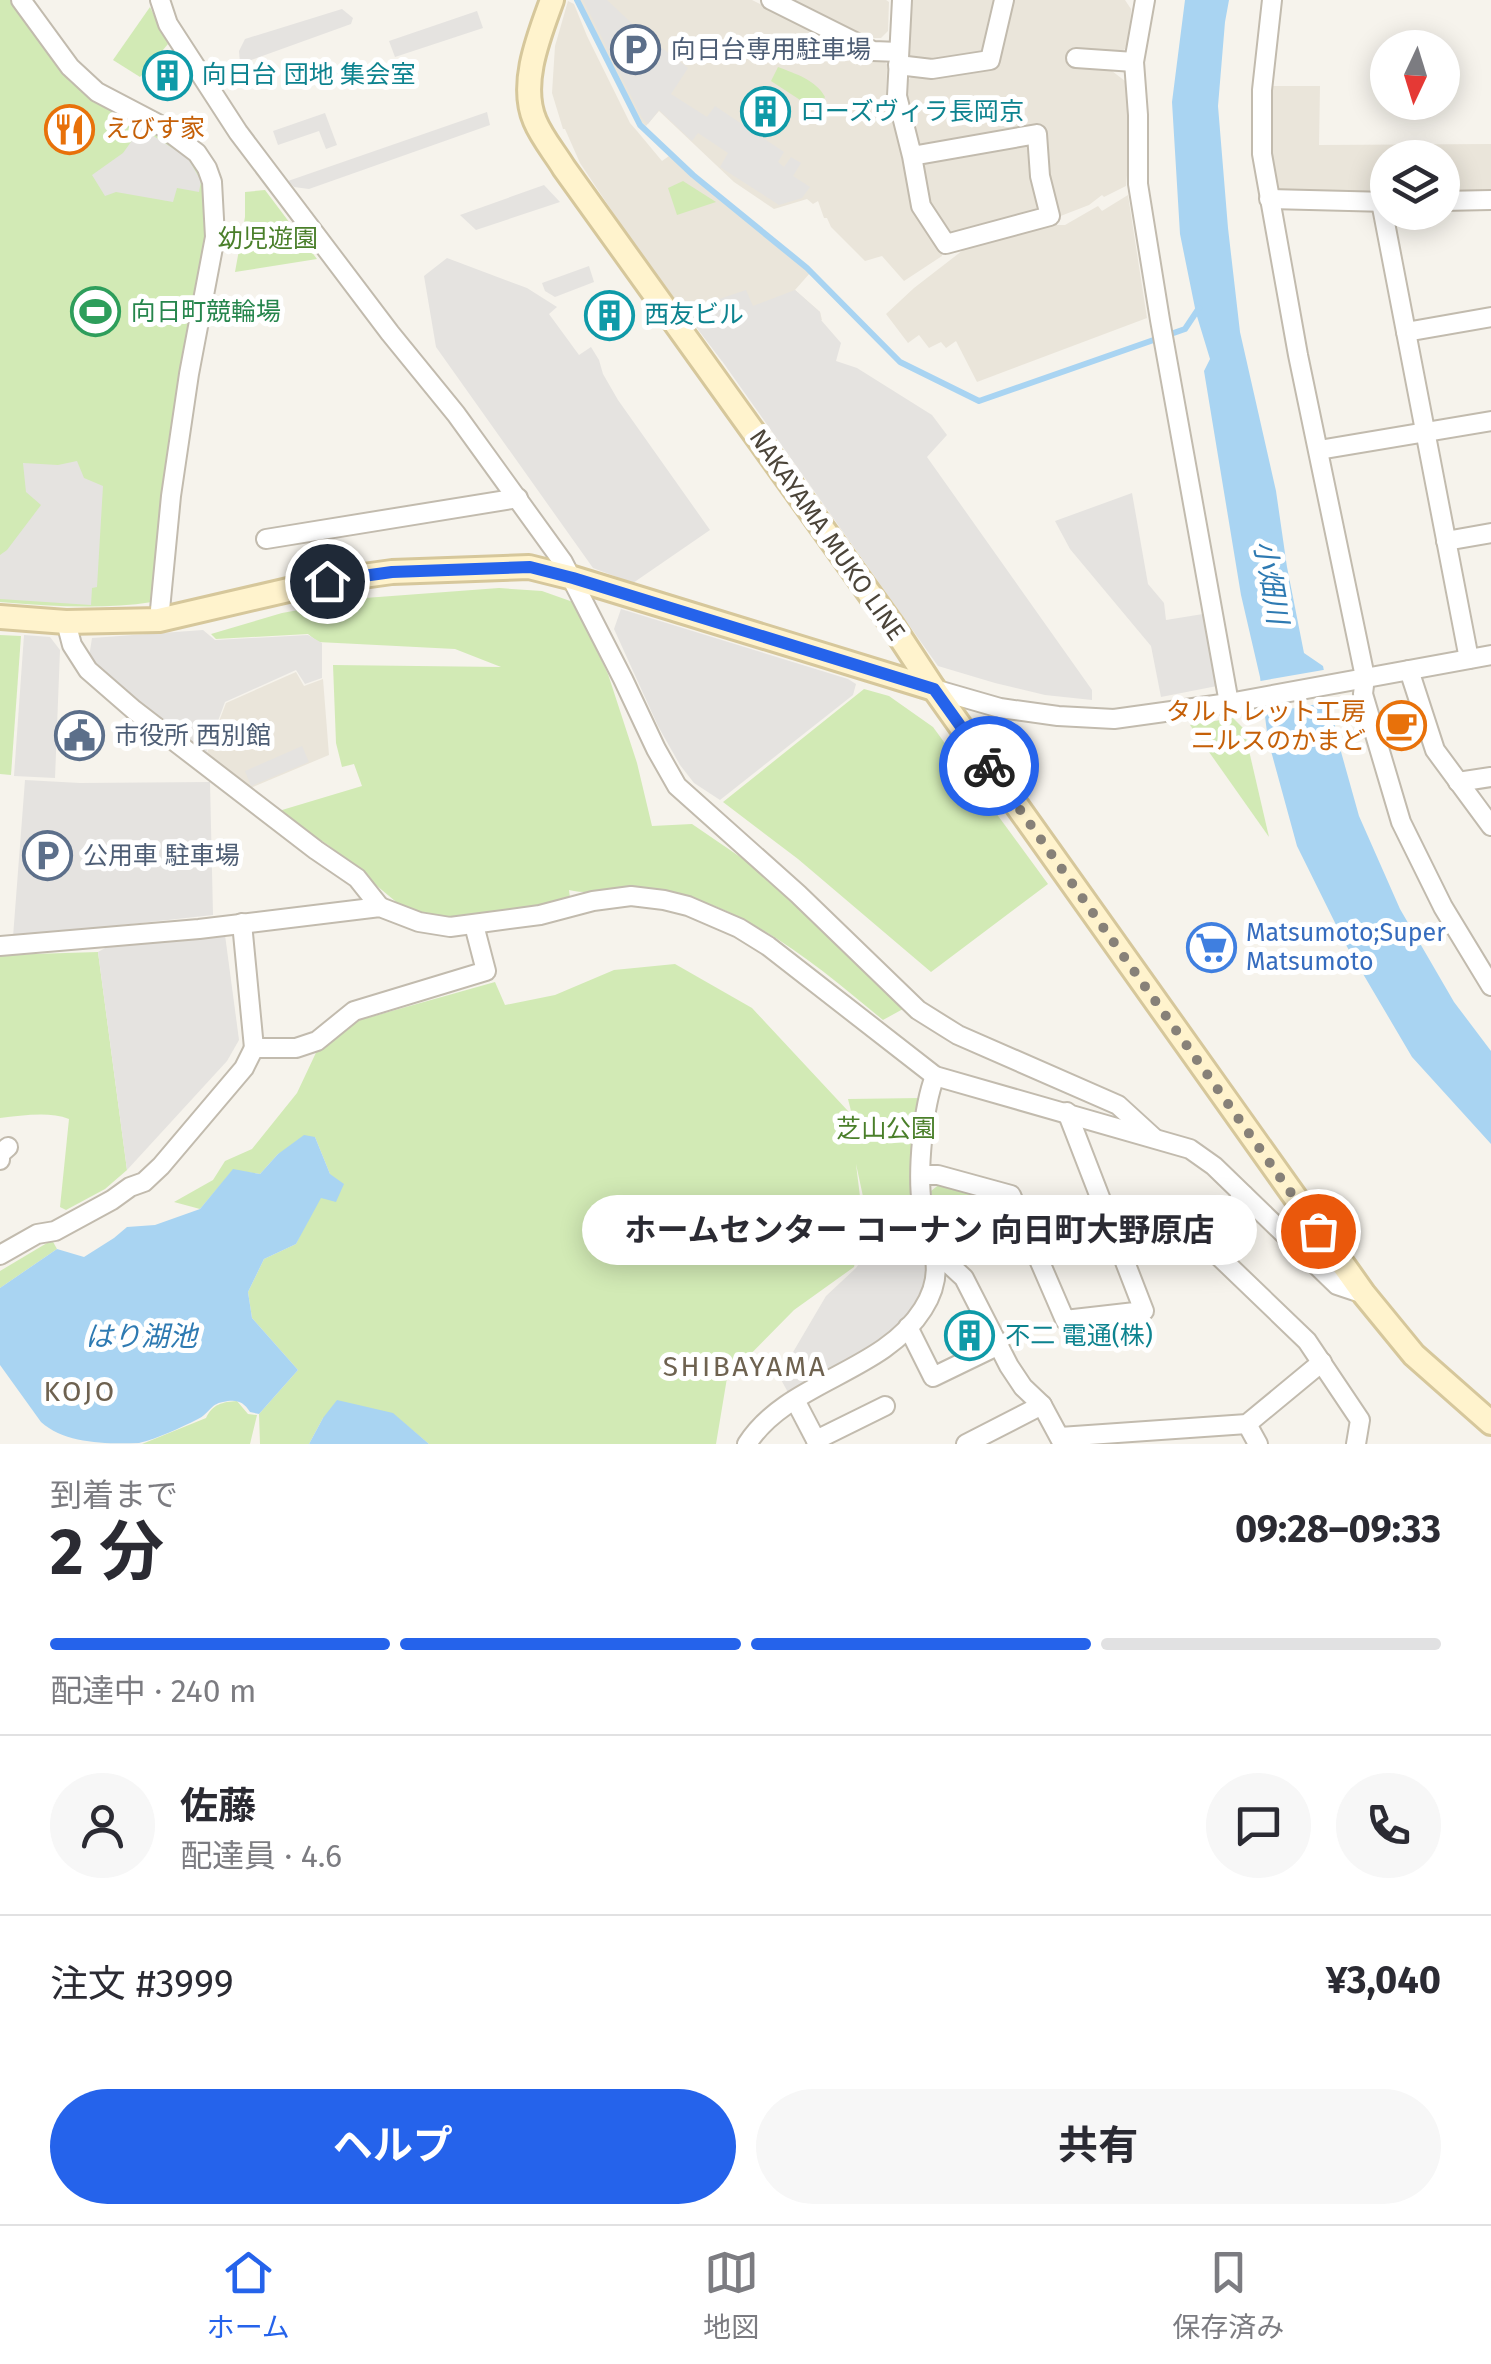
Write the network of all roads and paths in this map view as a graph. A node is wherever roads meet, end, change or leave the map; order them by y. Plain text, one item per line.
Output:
1 (21, 0) edge
2 (160, 0) edge
3 (552, 0) edge
4 (771, 0) edge
5 (902, 0) edge
6 (1004, 0) edge
7 (1145, 0) edge
8 (1272, 0) edge
9 (1076, 58) dead end
10 (899, 59) junction
11 (1134, 62) junction
12 (912, 156) junction
13 (1269, 200) junction
14 (1491, 200) edge
15 (1460, 201) edge
16 (1370, 202) edge
17 (1389, 230) edge
18 (1491, 317) edge
19 (1406, 332) junction
20 (1491, 421) edge
21 (1426, 432) junction
22 (1319, 450) junction
23 (518, 498) junction
24 (1491, 533) edge
25 (266, 540) dead end
26 (1446, 540) junction
27 (573, 578) junction
28 (0, 617) edge
29 (160, 620) junction
30 (66, 622) junction
31 (1491, 655) edge
32 (1470, 659) junction
33 (1409, 670) junction
34 (1357, 679) junction
35 (934, 689) junction
36 (1235, 702) junction
37 (1491, 776) edge
38 (1458, 782) junction
39 (1491, 826) edge
40 (380, 907) junction
41 (242, 923) junction
42 (474, 924) junction
43 (0, 946) edge
44 (1491, 986) edge
45 (254, 1048) junction
46 (936, 1076) junction
47 (1067, 1112) junction
48 (1153, 1137) junction
49 (921, 1176) junction
50 (1244, 1194) junction
51 (936, 1252) junction
52 (0, 1255) edge
53 (1364, 1294) junction
54 (908, 1327) junction
55 (998, 1346) junction
56 (1322, 1362) junction
57 (795, 1400) junction
58 (1042, 1405) junction
59 (886, 1406) dead end
60 (1247, 1424) junction
61 (1491, 1424) edge
62 (1061, 1440) edge
63 (817, 1442) edge
64 (747, 1444) edge
65 (966, 1444) edge
66 (1258, 1444) edge
67 (1356, 1444) edge

1 - 29 street
2 - 23 street
3 - 35 main road, NAKAYAMA MUKO LINE
4 - 10 street
5 - 10 street
6 - 10 street
7 - 11 street
8 - 13 street
9 - 11 street
10 - 12 street
11 - 36 street
12 - 12 street
13 - 16 street
13 - 22 street
14 - 15 street
17 - 19 street
18 - 19 street
19 - 21 street
20 - 21 street
21 - 22 street
21 - 26 street
22 - 34 street
23 - 25 street
23 - 27 street
24 - 26 street
26 - 32 street
27 - 29 main road
27 - 35 main road
27 - 48 street
28 - 30 main road
29 - 30 main road
30 - 40 street
31 - 32 street
32 - 33 street
33 - 34 street
33 - 38 street
34 - 36 street
34 - 44 street
35 - 36 street
35 - 53 main road, NAKAYAMA MUKO LINE
37 - 38 street
38 - 39 street
40 - 41 street
40 - 42 street
41 - 43 street
41 - 45 street
42 - 45 street
42 - 46 street
45 - 52 street
46 - 47 street
46 - 49 street
47 - 48 street
47 - 49 street
48 - 50 street
49 - 51 street
50 - 53 street
50 - 56 street
51 - 54 street
51 - 55 street
53 - 61 main road, NAKAYAMA MUKO LINE
54 - 55 street
54 - 57 street
55 - 58 street
56 - 60 street
56 - 67 street
57 - 63 street
57 - 64 street
58 - 62 street
58 - 65 street
59 - 63 street
60 - 62 street
60 - 66 street

